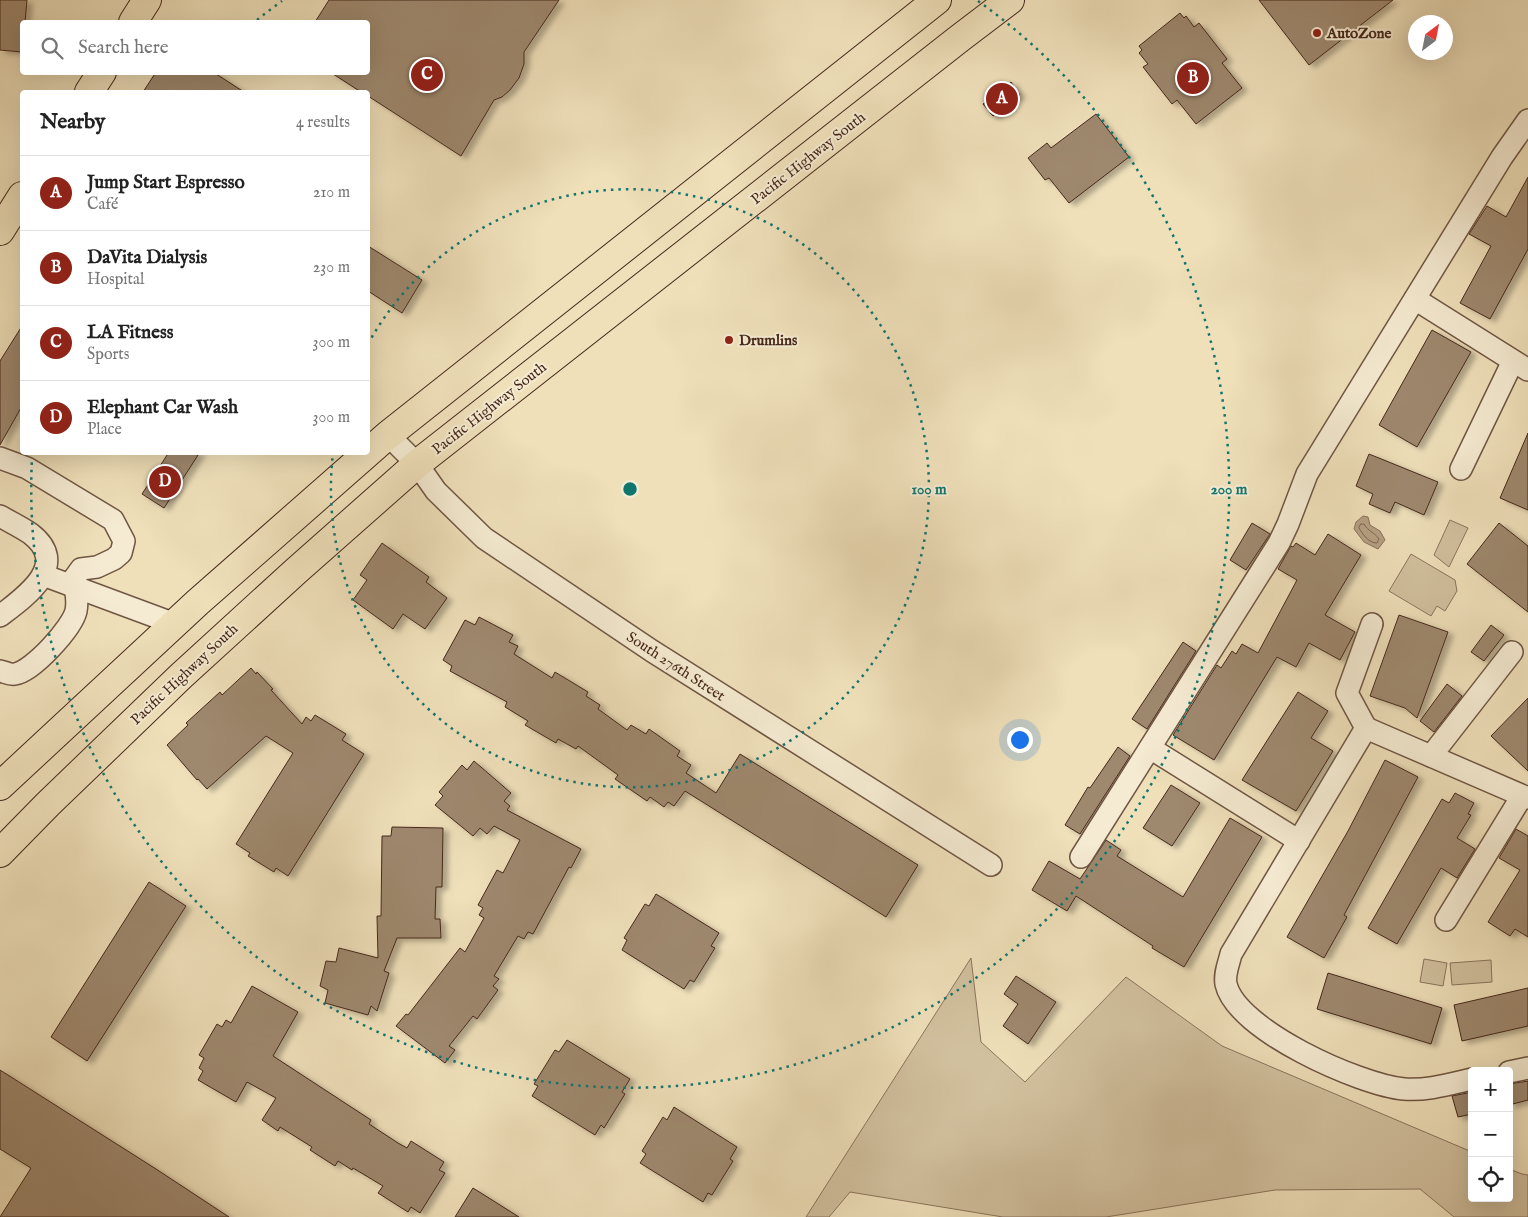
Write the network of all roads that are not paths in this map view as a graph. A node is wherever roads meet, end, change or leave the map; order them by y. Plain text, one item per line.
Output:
1 (147, 0) edge
2 (936, 0) edge
3 (1010, 0) edge
4 (134, 20) edge
5 (100, 75) edge
6 (90, 90) edge
7 (1528, 120) edge
8 (20, 199) edge
9 (0, 231) edge
10 (1415, 299) junction
11 (1520, 365) edge
12 (388, 435) junction
13 (370, 451) edge
14 (365, 455) edge
15 (0, 458) edge
16 (417, 464) junction
17 (1462, 469) dead end
18 (0, 516) edge
19 (43, 575) junction
20 (75, 587) junction
21 (0, 616) edge
22 (175, 624) junction
23 (1372, 624) dead end
24 (1512, 652) dead end
25 (0, 670) edge
26 (1366, 728) junction
27 (1150, 748) junction
28 (1431, 756) junction
29 (0, 786) edge
30 (1525, 797) edge
31 (1299, 841) junction
32 (0, 853) edge
33 (1081, 858) dead end
34 (990, 865) dead end
35 (1446, 920) dead end
36 (1528, 1068) edge
37 (1513, 1071) edge
38 (1468, 1080) edge

1 - 4 main road
2 - 12 main road
3 - 16 main road, Pacific Highway South
5 - 6 main road
7 - 10 street
8 - 9 main road
10 - 11 street
10 - 27 street
11 - 17 street
12 - 13 main road
12 - 16 street, South 276th Street
14 - 22 main road
15 - 20 street
16 - 32 main road, Pacific Highway South
16 - 34 street, South 276th Street
18 - 19 street
19 - 20 street
19 - 21 street
20 - 22 street
20 - 25 street
22 - 29 main road
23 - 26 street
24 - 28 street
26 - 28 street
26 - 31 street
27 - 31 street
27 - 33 street
28 - 30 street
30 - 35 street
31 - 38 street
36 - 37 street

